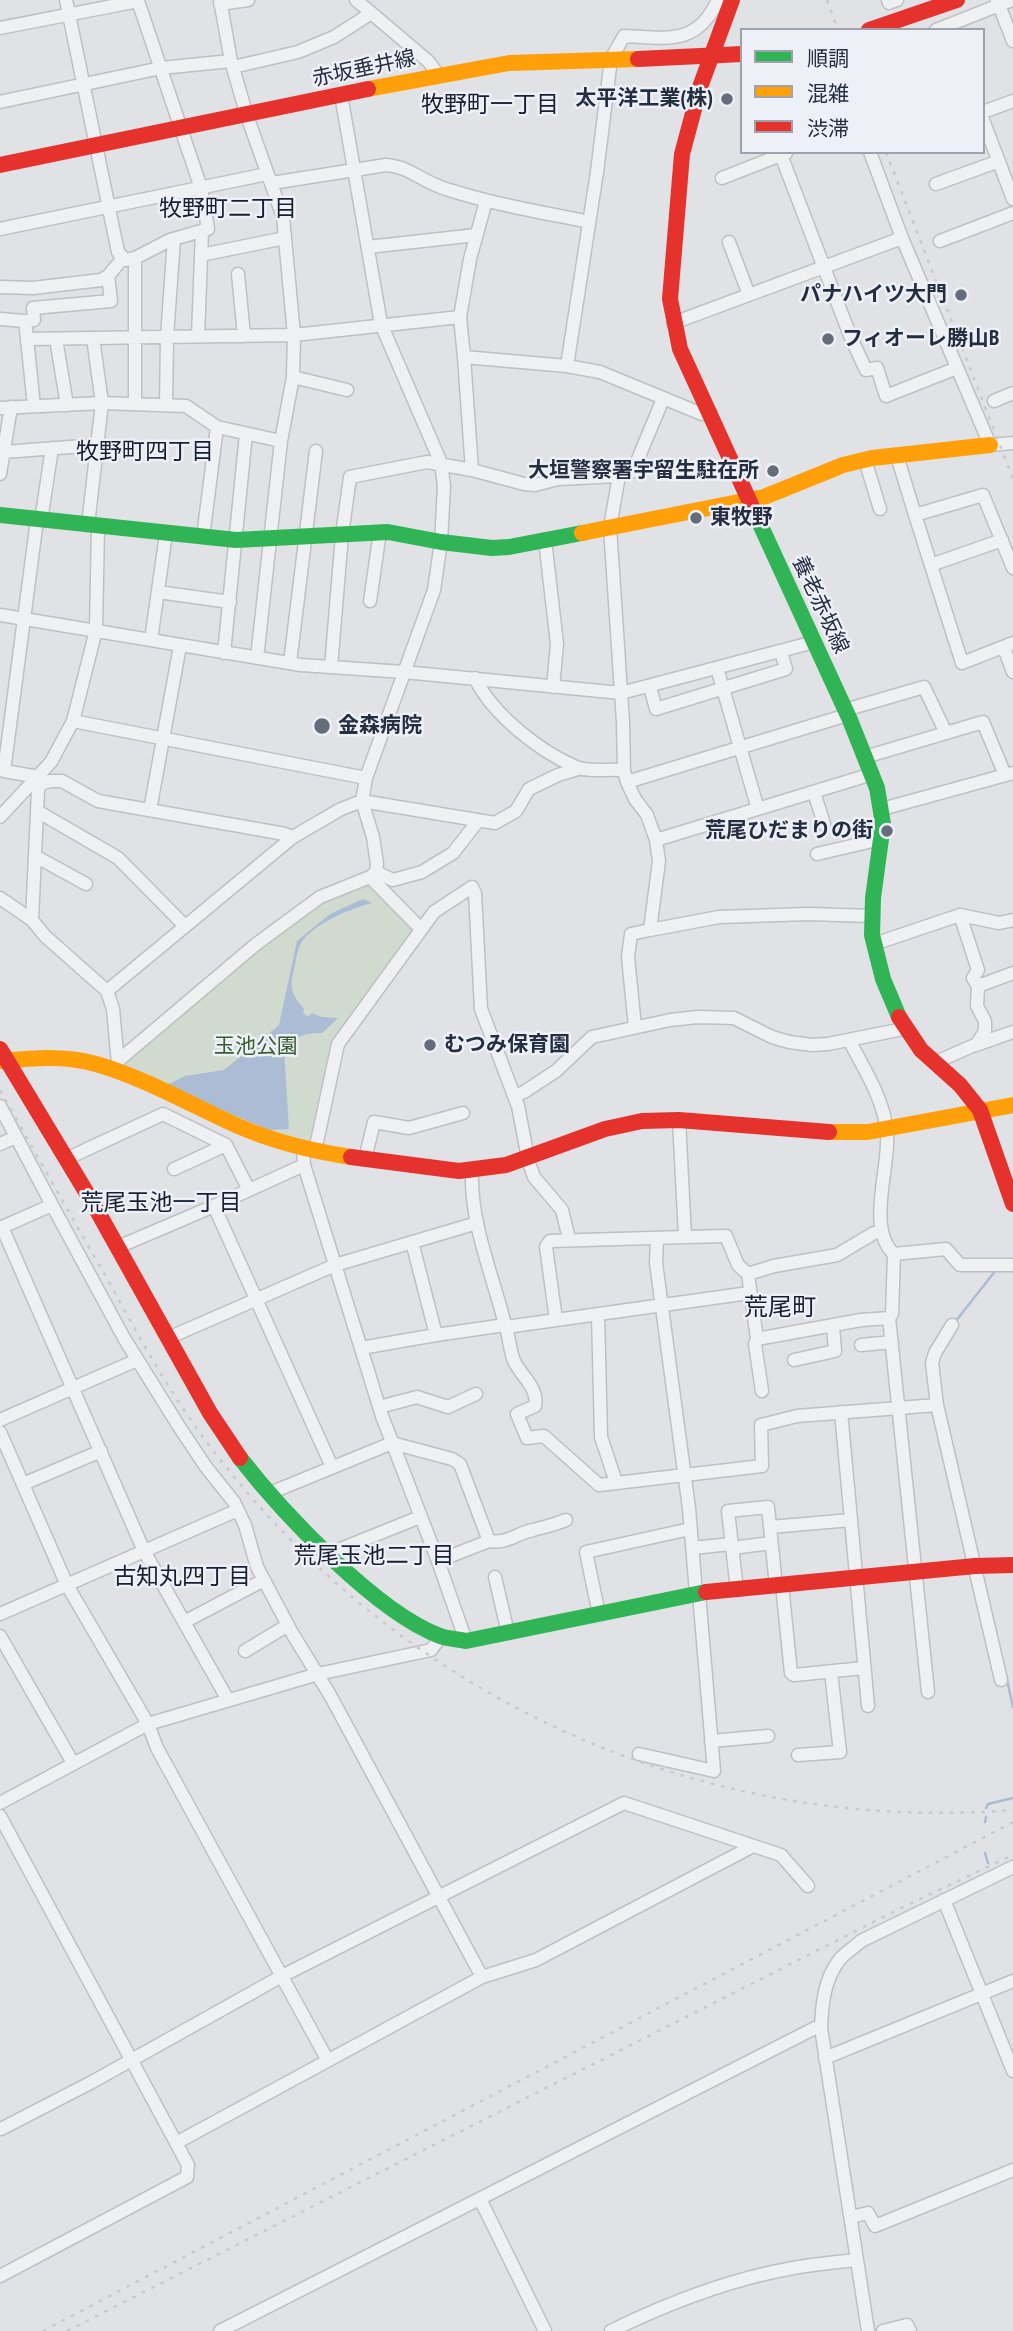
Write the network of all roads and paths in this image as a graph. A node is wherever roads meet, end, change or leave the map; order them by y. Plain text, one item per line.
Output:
1 (66, 0) edge
2 (248, 0) edge
3 (355, 0) edge
4 (718, 0) edge
5 (732, 0) edge
6 (888, 0) edge
7 (897, 0) edge
8 (947, 0) edge
9 (957, 0) edge
10 (1012, 0) edge
11 (138, 1) edge
12 (220, 2) edge
13 (998, 3) edge
14 (69, 14) junction
15 (370, 14) junction
16 (948, 27) edge
17 (0, 28) edge
18 (875, 28) edge
19 (1013, 41) edge
20 (740, 54) edge
21 (611, 59) junction
22 (232, 64) junction
23 (161, 68) junction
24 (438, 75) junction
25 (83, 85) junction
26 (341, 95) junction
27 (1013, 101) edge
28 (0, 102) edge
29 (985, 111) edge
30 (247, 116) junction
31 (985, 125) edge
32 (182, 128) junction
33 (95, 145) junction
34 (785, 154) edge
35 (871, 154) edge
36 (999, 161) junction
37 (0, 165) edge
38 (355, 169) junction
39 (722, 178) dead end
40 (270, 179) junction
41 (936, 184) dead end
42 (201, 188) junction
43 (1013, 199) edge
44 (486, 201) junction
45 (108, 207) junction
46 (1010, 214) edge
47 (589, 222) junction
48 (0, 229) edge
49 (202, 231) junction
50 (476, 235) junction
51 (285, 238) junction
52 (902, 238) junction
53 (174, 239) junction
54 (940, 241) dead end
55 (729, 242) dead end
56 (368, 247) junction
57 (201, 255) junction
58 (129, 258) junction
59 (824, 267) junction
60 (238, 274) dead end
61 (108, 276) junction
62 (0, 287) edge
63 (750, 295) junction
64 (460, 317) junction
65 (0, 319) edge
66 (25, 321) junction
67 (673, 323) junction
68 (381, 324) junction
69 (244, 335) junction
70 (294, 335) junction
71 (198, 336) junction
72 (167, 337) junction
73 (93, 338) junction
74 (135, 338) junction
75 (27, 339) junction
76 (56, 339) junction
77 (464, 357) junction
78 (567, 366) junction
79 (957, 368) junction
80 (293, 377) junction
81 (347, 390) dead end
82 (1013, 393) edge
83 (663, 399) junction
84 (994, 401) dead end
85 (102, 403) junction
86 (135, 403) junction
87 (67, 405) junction
88 (166, 405) junction
89 (34, 406) junction
90 (5, 408) edge
91 (711, 413) junction
92 (217, 427) junction
93 (246, 434) junction
94 (281, 441) junction
95 (1013, 443) edge
96 (990, 445) junction
97 (97, 446) junction
98 (52, 449) junction
99 (316, 451) dead end
100 (4, 452) junction
101 (897, 456) junction
102 (865, 460) junction
103 (442, 463) junction
104 (472, 470) junction
105 (0, 474) edge
106 (619, 476) junction
107 (750, 501) junction
108 (880, 509) dead end
109 (0, 515) edge
110 (915, 515) junction
111 (39, 521) junction
112 (93, 526) junction
113 (610, 527) junction
114 (380, 532) junction
115 (166, 534) junction
116 (342, 536) junction
117 (203, 537) junction
118 (305, 538) junction
119 (236, 540) junction
120 (270, 540) junction
121 (545, 540) junction
122 (1002, 540) junction
123 (441, 542) junction
124 (931, 565) junction
125 (1013, 568) edge
126 (158, 592) junction
127 (370, 601) dead end
128 (230, 602) junction
129 (0, 615) edge
130 (25, 619) junction
131 (96, 630) junction
132 (151, 640) junction
133 (814, 642) junction
134 (180, 646) junction
135 (1009, 646) edge
136 (781, 652) junction
137 (224, 653) junction
138 (257, 658) junction
139 (290, 663) junction
140 (331, 667) junction
141 (717, 668) junction
142 (404, 671) junction
143 (1013, 672) edge
144 (475, 678) junction
145 (553, 687) junction
146 (650, 687) junction
147 (722, 687) junction
148 (621, 693) junction
149 (846, 712) junction
150 (73, 721) junction
151 (946, 733) junction
152 (163, 738) junction
153 (4, 745) edge
154 (739, 749) junction
155 (865, 757) junction
156 (578, 769) junction
157 (619, 770) dead end
158 (873, 774) junction
159 (1009, 774) edge
160 (366, 778) junction
161 (39, 781) junction
162 (626, 782) junction
163 (814, 792) junction
164 (362, 801) junction
165 (758, 809) junction
166 (150, 810) junction
167 (882, 810) junction
168 (37, 811) junction
169 (0, 817) edge
170 (478, 821) junction
171 (824, 824) dead end
172 (293, 837) junction
173 (881, 839) junction
174 (656, 840) junction
175 (817, 854) dead end
176 (35, 856) junction
177 (373, 874) junction
178 (86, 884) dead end
179 (0, 898) edge
180 (960, 915) junction
181 (872, 916) junction
182 (32, 920) junction
183 (1013, 920) edge
184 (185, 926) junction
185 (421, 929) junction
186 (650, 930) junction
187 (874, 944) junction
188 (1013, 973) edge
189 (978, 986) junction
190 (107, 991) junction
191 (635, 1027) junction
192 (905, 1027) junction
193 (1013, 1032) edge
194 (849, 1040) junction
195 (976, 1045) junction
196 (2, 1056) edge
197 (936, 1062) junction
198 (117, 1066) junction
199 (514, 1096) junction
200 (1013, 1105) edge
201 (0, 1107) edge
202 (980, 1110) junction
203 (463, 1113) dead end
204 (679, 1121) junction
205 (887, 1130) junction
206 (16, 1137) junction
207 (0, 1144) edge
208 (226, 1145) junction
209 (307, 1155) junction
210 (528, 1156) junction
211 (66, 1159) junction
212 (365, 1159) junction
213 (174, 1169) dead end
214 (472, 1171) junction
215 (249, 1190) junction
216 (1013, 1204) edge
217 (52, 1205) junction
218 (214, 1206) junction
219 (477, 1223) junction
220 (1, 1227) edge
221 (882, 1231) junction
222 (685, 1237) junction
223 (569, 1239) junction
224 (657, 1239) junction
225 (412, 1242) junction
226 (118, 1247) junction
227 (894, 1254) junction
228 (335, 1265) junction
229 (1013, 1265) edge
230 (748, 1274) junction
231 (749, 1293) junction
232 (256, 1299) junction
233 (662, 1305) junction
234 (598, 1314) junction
235 (889, 1318) junction
236 (556, 1320) junction
237 (952, 1325) dead end
238 (505, 1326) junction
239 (833, 1326) junction
240 (436, 1335) junction
241 (168, 1338) junction
242 (757, 1339) junction
243 (892, 1342) junction
244 (861, 1345) dead end
245 (361, 1348) junction
246 (137, 1360) junction
247 (794, 1360) dead end
248 (73, 1387) junction
249 (762, 1391) dead end
250 (476, 1394) dead end
251 (937, 1405) junction
252 (379, 1407) junction
253 (899, 1408) junction
254 (841, 1412) junction
255 (0, 1420) edge
256 (0, 1432) edge
257 (392, 1443) junction
258 (101, 1451) junction
259 (332, 1467) junction
260 (684, 1475) junction
261 (616, 1482) junction
262 (23, 1484) junction
263 (270, 1493) junction
264 (238, 1510) junction
265 (420, 1517) junction
266 (566, 1520) dead end
267 (851, 1520) junction
268 (770, 1527) junction
269 (690, 1529) junction
270 (489, 1541) junction
271 (771, 1543) junction
272 (732, 1546) junction
273 (692, 1548) junction
274 (144, 1551) junction
275 (328, 1554) junction
276 (438, 1561) junction
277 (1013, 1565) edge
278 (975, 1566) junction
279 (916, 1572) junction
280 (495, 1577) dead end
281 (856, 1578) junction
282 (264, 1580) junction
283 (67, 1585) junction
284 (779, 1586) junction
285 (737, 1590) junction
286 (697, 1593) junction
287 (0, 1614) edge
288 (599, 1614) junction
289 (184, 1622) junction
290 (288, 1625) junction
291 (508, 1633) junction
292 (0, 1636) edge
293 (440, 1638) junction
294 (466, 1642) junction
295 (245, 1651) dead end
296 (864, 1668) junction
297 (831, 1672) junction
298 (318, 1674) junction
299 (1001, 1679) dead end
300 (928, 1692) dead end
301 (228, 1700) junction
302 (869, 1706) dead end
303 (148, 1724) junction
304 (768, 1736) dead end
305 (711, 1741) junction
306 (639, 1754) dead end
307 (798, 1755) dead end
308 (74, 1763) junction
309 (0, 1803) edge
310 (0, 1816) edge
311 (753, 1846) junction
312 (1013, 1867) edge
313 (808, 1886) dead end
314 (439, 1899) junction
315 (944, 1900) junction
316 (282, 1976) junction
317 (482, 1977) junction
318 (1013, 1981) edge
319 (982, 1993) junction
320 (821, 2028) junction
321 (825, 2058) junction
322 (327, 2059) junction
323 (131, 2060) junction
324 (1013, 2071) edge
325 (1, 2129) edge
326 (176, 2143) junction
327 (1013, 2170) edge
328 (480, 2199) junction
329 (851, 2217) junction
330 (857, 2260) junction
331 (0, 2276) edge
332 (220, 2331) edge
333 (545, 2331) edge
334 (611, 2331) edge
335 (868, 2331) edge
336 (883, 2331) edge
337 (909, 2331) edge

1 - 14 street
2 - 12 street
3 - 15 street
4 - 21 street
5 - 67 street, 養老赤坂線
6 - 7 street
8 - 16 street
9 - 18 street, bridge
10 - 13 street
11 - 14 street
11 - 23 street
12 - 22 street
13 - 16 street
13 - 19 street
14 - 17 street
14 - 25 street
15 - 22 street
15 - 24 street
20 - 21 street, 赤坂垂井線, bridge
21 - 24 street, 赤坂垂井線
21 - 47 street
22 - 23 street
22 - 30 street
23 - 25 street
23 - 32 street
24 - 26 street, 赤坂垂井線
25 - 28 street
25 - 33 street
26 - 30 street, 赤坂垂井線
26 - 38 street
27 - 29 street
30 - 32 street, 赤坂垂井線
30 - 40 street
31 - 36 street
32 - 33 street, 赤坂垂井線
32 - 42 street
33 - 37 street, 赤坂垂井線
33 - 45 street
34 - 39 street
34 - 59 street
35 - 52 street
36 - 41 street
36 - 43 street
38 - 40 street
38 - 44 street
38 - 56 street
40 - 42 street
40 - 51 street
42 - 45 street
42 - 49 street
44 - 47 street
44 - 50 street
45 - 48 street
45 - 58 street
46 - 54 street
47 - 78 street
49 - 53 street
49 - 57 street
50 - 56 street
50 - 64 street
51 - 57 street
51 - 70 street
52 - 59 street
52 - 79 street
53 - 58 street
53 - 72 street
55 - 63 street
56 - 68 street
57 - 71 street
58 - 61 street
58 - 74 street
59 - 63 street
59 - 79 street
60 - 69 street
61 - 62 street
61 - 66 street
63 - 67 street
64 - 68 street
64 - 77 street
65 - 66 street
66 - 75 street
67 - 91 street, 養老赤坂線
68 - 70 street
68 - 103 street
69 - 70 street
69 - 71 street
70 - 80 street
71 - 72 street
72 - 74 street
72 - 88 street
73 - 74 street
73 - 76 street
73 - 85 street
74 - 86 street
75 - 76 street
75 - 89 street
76 - 87 street
77 - 78 street
77 - 104 street
78 - 83 street
79 - 96 street
80 - 81 street
80 - 94 street
82 - 84 street
83 - 91 street
83 - 106 street
85 - 86 street
85 - 87 street
85 - 97 street
86 - 88 street
87 - 89 street
88 - 92 street
89 - 90 street
90 - 100 street
91 - 107 street, 養老赤坂線
92 - 93 street
92 - 117 street
93 - 94 street
93 - 119 street
94 - 120 street
95 - 96 street
96 - 101 street
97 - 98 street
97 - 112 street
98 - 100 street
98 - 111 street
99 - 118 street
100 - 105 street
101 - 102 street
101 - 110 street
102 - 107 street
102 - 108 street
103 - 104 street
103 - 116 street
103 - 123 street
104 - 106 street
106 - 113 street
107 - 113 street
107 - 133 street, 養老赤坂線
109 - 111 street
110 - 122 street
110 - 124 street
111 - 112 street
111 - 130 street
112 - 115 street
112 - 131 street
113 - 121 street
113 - 148 street
114 - 116 street
114 - 123 street
114 - 127 street
115 - 117 street
115 - 126 street
116 - 118 street
116 - 140 street
117 - 119 street
118 - 120 street
118 - 139 street
119 - 120 street
119 - 128 street
120 - 138 street
121 - 123 street
121 - 145 street
122 - 124 street
122 - 125 street
123 - 142 street
124 - 135 street
126 - 128 street
126 - 132 street
128 - 137 street
129 - 130 street
130 - 131 street
130 - 153 street
131 - 132 street
131 - 150 street
132 - 134 street
133 - 136 street
133 - 149 street, 養老赤坂線
134 - 137 street
134 - 152 street
135 - 143 street
136 - 141 street
136 - 147 street
137 - 138 street
138 - 139 street
139 - 140 street
140 - 142 street
141 - 146 street
141 - 147 street
142 - 144 street
142 - 160 street
144 - 145 street
144 - 156 street
145 - 148 street
146 - 147 street
146 - 148 street
147 - 154 street
148 - 162 street
149 - 151 street
149 - 154 street
149 - 155 street, 養老赤坂線
150 - 152 street
150 - 161 street
151 - 155 street
151 - 159 street
152 - 160 street
152 - 166 street
153 - 161 street
154 - 162 street
154 - 165 street
155 - 158 street, 養老赤坂線
156 - 157 street
156 - 170 street
158 - 163 street
158 - 167 street, 養老赤坂線
159 - 167 street
160 - 164 street
161 - 166 street
161 - 168 street
161 - 169 street
162 - 174 street
163 - 165 street
163 - 171 street
164 - 170 street
164 - 172 street
164 - 177 street
165 - 174 street
166 - 172 street
167 - 173 street, 養老赤坂線
168 - 176 street
168 - 184 street
170 - 177 street
172 - 184 street
173 - 175 street
173 - 181 street, 養老赤坂線
174 - 186 street
176 - 178 street
176 - 182 street
177 - 185 street
177 - 198 street
179 - 182 street
180 - 183 street
180 - 187 street
180 - 189 street
181 - 186 street
181 - 187 street, 養老赤坂線
182 - 190 street
184 - 190 street
185 - 199 street
185 - 209 street
186 - 191 street
187 - 192 street, 養老赤坂線
188 - 189 street
189 - 195 street
190 - 198 street
191 - 194 street
191 - 199 street
192 - 194 street
192 - 197 street, 養老赤坂線
193 - 195 street
194 - 205 street
195 - 197 street
196 - 198 street
196 - 211 street
197 - 202 street, 養老赤坂線
198 - 209 street
199 - 210 street
200 - 202 street
201 - 206 street
202 - 205 street
202 - 216 street, 養老赤坂線
203 - 212 street
204 - 205 street
204 - 210 street
204 - 222 street
205 - 221 street
206 - 207 street
206 - 217 street
208 - 211 street
208 - 213 street
208 - 215 street
209 - 212 street
209 - 215 street
209 - 228 street
210 - 214 street
210 - 223 street
211 - 226 street
212 - 214 street
214 - 219 street
215 - 218 street
217 - 220 street
217 - 246 street
218 - 226 street
218 - 232 street
219 - 225 street
219 - 238 street
220 - 248 street
221 - 227 street
221 - 230 street
222 - 224 street
222 - 230 street
223 - 224 street
223 - 236 street
224 - 233 street
225 - 228 street
225 - 240 street
226 - 241 street
227 - 229 street
227 - 235 street
228 - 232 street
228 - 245 street
230 - 231 street
231 - 233 street
231 - 242 street
232 - 241 street
232 - 259 street
233 - 234 street
233 - 260 street
234 - 236 street
234 - 261 street
235 - 239 street
235 - 243 street
236 - 238 street
237 - 251 street
238 - 240 street
238 - 261 street
239 - 242 street
239 - 247 street
240 - 245 street
241 - 263 street
242 - 249 street
243 - 244 street
243 - 253 street
245 - 252 street
246 - 248 street
246 - 264 street
248 - 255 street
248 - 258 street
250 - 252 street
251 - 253 street
251 - 278 street
252 - 257 street
253 - 254 street
253 - 279 street
254 - 260 street
254 - 267 street
256 - 262 street
257 - 259 street
257 - 265 street
257 - 270 street
258 - 262 street
258 - 274 street
259 - 263 street
260 - 261 street
260 - 269 street
262 - 283 street
263 - 275 street
264 - 274 street
264 - 282 street
265 - 275 street
265 - 276 street
266 - 270 street
267 - 268 street
267 - 281 street
268 - 271 street
268 - 272 street
269 - 273 street
269 - 288 street
270 - 276 street
271 - 272 street
271 - 284 street
272 - 273 street
272 - 285 street
273 - 286 street
274 - 283 street
274 - 289 street
275 - 293 street
276 - 294 street
277 - 278 street
278 - 279 street
278 - 299 street
279 - 281 street
279 - 300 street
280 - 291 street
281 - 284 street
281 - 296 street
282 - 289 street
282 - 290 street
283 - 287 street
283 - 303 street
284 - 285 street
284 - 297 street
285 - 286 street
286 - 288 street
286 - 305 street
288 - 291 street
289 - 301 street
290 - 295 street
290 - 298 street
291 - 294 street
292 - 308 street
293 - 294 street
293 - 298 street
296 - 297 street
296 - 302 street
297 - 307 street
298 - 301 street
298 - 314 street
301 - 303 street
303 - 308 street
303 - 316 street
304 - 305 street
305 - 306 street
308 - 309 street
310 - 323 street
311 - 313 street
311 - 314 street
311 - 317 street
312 - 315 street
314 - 316 street
314 - 317 street
315 - 319 street
315 - 320 street
316 - 322 street
316 - 323 street
317 - 322 street
318 - 319 street
319 - 321 street
319 - 324 street
320 - 321 street
320 - 328 street
321 - 329 street
322 - 326 street
323 - 325 street
323 - 326 street
326 - 331 street
327 - 329 street
328 - 332 street
328 - 333 street
329 - 330 street
330 - 334 street
330 - 335 street
336 - 337 street

